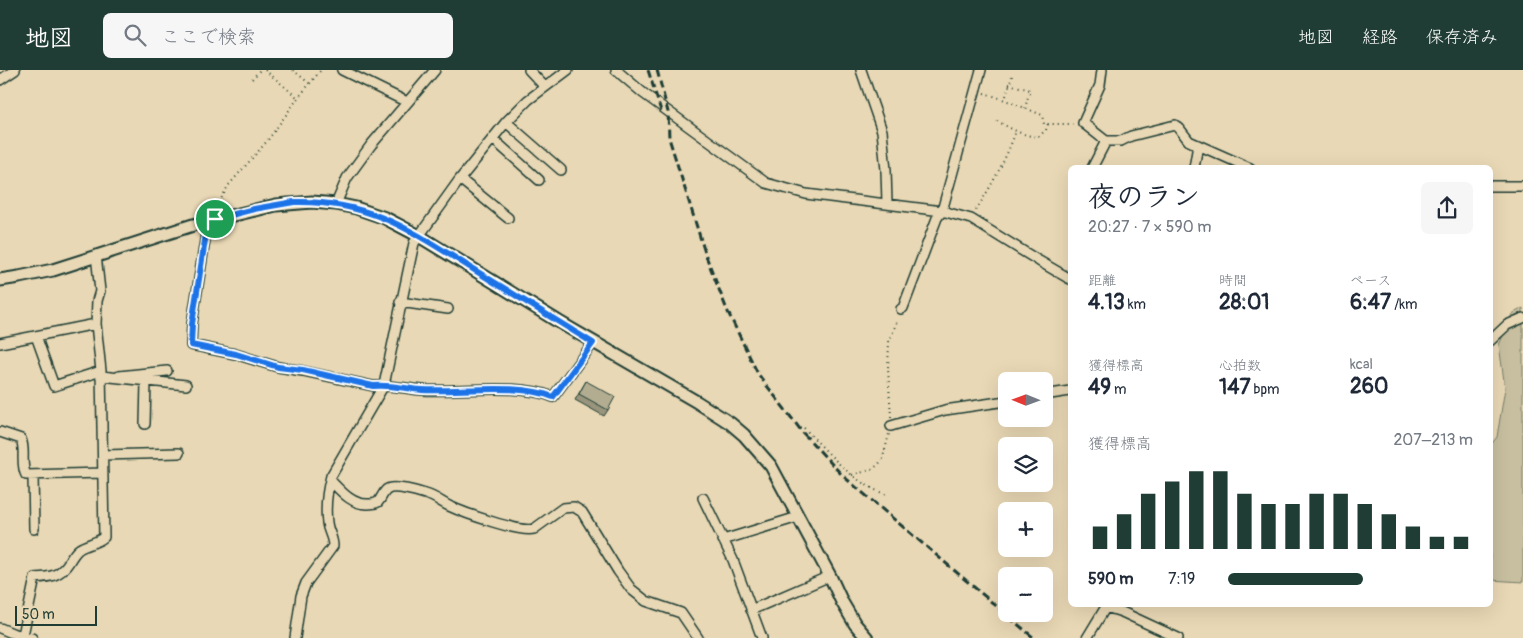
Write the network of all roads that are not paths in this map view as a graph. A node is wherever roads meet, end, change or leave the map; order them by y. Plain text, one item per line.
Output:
1 (15, 70) edge
2 (342, 70) edge
3 (435, 70) edge
4 (529, 70) edge
5 (568, 70) edge
6 (616, 70) edge
7 (861, 70) edge
8 (981, 70) edge
9 (1102, 70) edge
10 (0, 80) edge
11 (544, 86) junction
12 (407, 102) junction
13 (506, 122) junction
14 (494, 139) junction
15 (1106, 141) junction
16 (1198, 145) junction
17 (1094, 165) edge
18 (1195, 165) edge
19 (1243, 165) edge
20 (561, 170) dead end
21 (460, 179) junction
22 (539, 180) dead end
23 (1493, 186) edge
24 (1523, 186) edge
25 (887, 203) junction
26 (336, 204) junction
27 (942, 211) junction
28 (508, 218) dead end
29 (212, 220) junction
30 (419, 236) junction
31 (96, 255) junction
32 (1068, 278) edge
33 (0, 280) edge
34 (400, 302) junction
35 (448, 309) dead end
36 (901, 309) road end
37 (1523, 318) edge
38 (96, 324) junction
39 (36, 336) junction
40 (1493, 338) edge
41 (0, 343) edge
42 (593, 343) junction
43 (166, 371) dead end
44 (101, 374) junction
45 (111, 378) junction
46 (146, 382) junction
47 (186, 385) dead end
48 (384, 385) junction
49 (1068, 391) edge
50 (1053, 394) edge
51 (998, 402) edge
52 (145, 424) dead end
53 (891, 426) road end
54 (0, 432) edge
55 (179, 453) dead end
56 (103, 455) junction
57 (103, 473) junction
58 (33, 475) junction
59 (330, 480) junction
60 (703, 498) dead end
61 (798, 517) junction
62 (34, 530) dead end
63 (723, 540) junction
64 (830, 576) junction
65 (1105, 607) edge
66 (1109, 607) edge
67 (751, 610) junction
68 (0, 628) edge
69 (28, 637) edge
70 (294, 638) edge
71 (698, 638) edge
72 (762, 638) edge
73 (867, 638) edge
74 (1087, 638) edge
75 (1178, 638) edge

1 - 10 street
2 - 12 street
3 - 12 street
4 - 11 street
5 - 11 street
6 - 25 street
7 - 25 street
8 - 27 street
9 - 15 street
11 - 13 street
12 - 26 street
13 - 14 street
13 - 20 street
14 - 21 street
14 - 22 street
15 - 16 street
15 - 17 street
16 - 18 street
16 - 19 street
21 - 28 street
21 - 30 street
23 - 24 street
25 - 27 street
26 - 29 street
26 - 30 street
27 - 32 street
27 - 36 street
29 - 31 street
29 - 48 street
30 - 34 street
30 - 42 street
31 - 33 street
31 - 38 street
34 - 35 street
34 - 48 street
37 - 40 street
38 - 39 street
38 - 44 street
39 - 41 street
39 - 44 street
42 - 48 street
42 - 61 street
43 - 45 street
44 - 45 street
44 - 56 street
45 - 46 street
46 - 47 street
46 - 52 street
48 - 59 street
49 - 50 street
51 - 53 street
54 - 58 street
55 - 56 street
56 - 57 street
57 - 58 street
57 - 69 street
58 - 62 street
59 - 70 street
59 - 71 street
60 - 63 street
61 - 63 street
61 - 64 street
63 - 67 street
64 - 67 street
64 - 73 street
65 - 74 street
66 - 75 street
67 - 72 street
68 - 69 street

